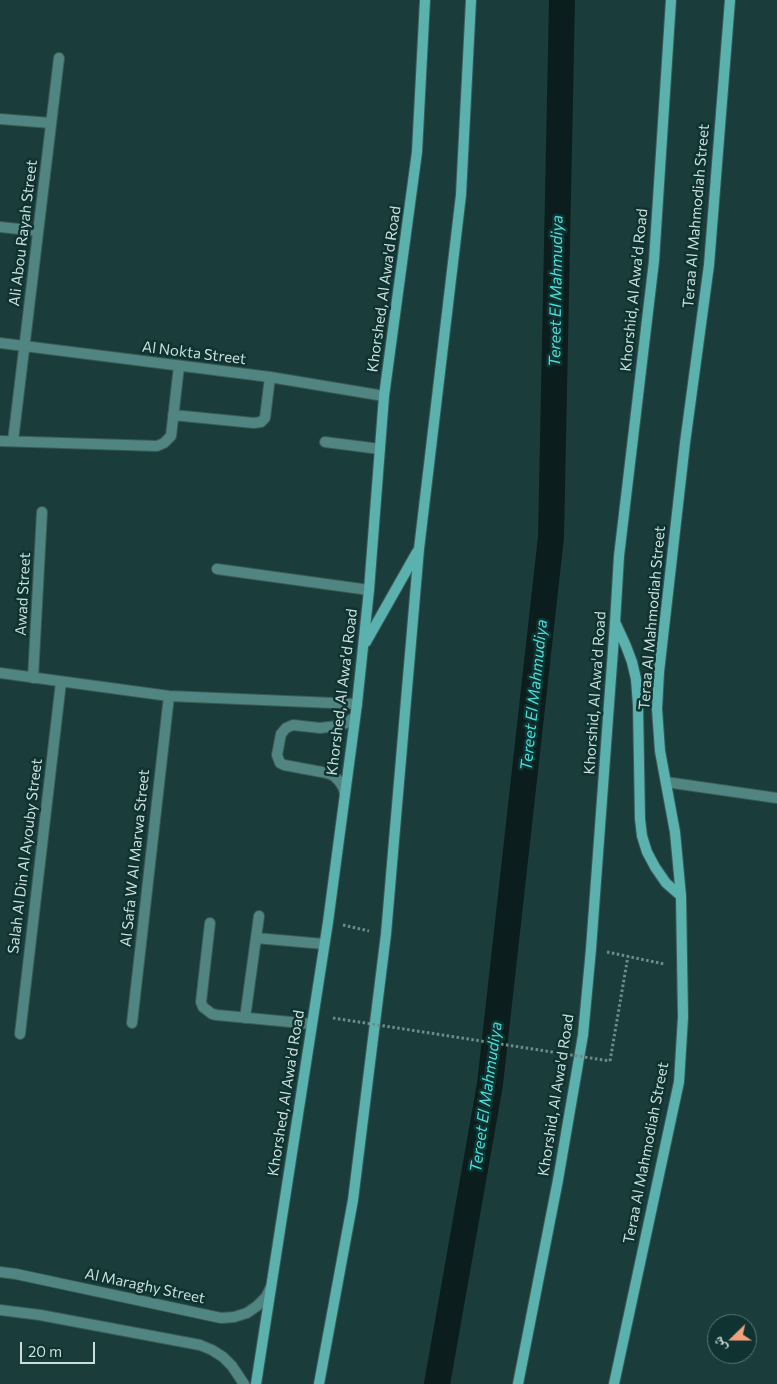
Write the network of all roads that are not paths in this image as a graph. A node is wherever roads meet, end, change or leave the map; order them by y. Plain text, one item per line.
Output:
1 (425, 0) edge
2 (471, 0) edge
3 (671, 0) edge
4 (730, 0) edge
5 (59, 58) dead end
6 (0, 119) edge
7 (51, 123) junction
8 (0, 227) edge
9 (38, 231) junction
10 (0, 343) edge
11 (25, 347) junction
12 (179, 366) junction
13 (270, 377) junction
14 (384, 396) junction
15 (173, 415) junction
16 (0, 441) edge
17 (13, 441) junction
18 (325, 442) dead end
19 (380, 449) junction
20 (42, 512) dead end
21 (419, 550) junction
22 (217, 569) dead end
23 (369, 590) junction
24 (615, 623) junction
25 (363, 646) junction
26 (0, 673) edge
27 (33, 678) junction
28 (60, 682) junction
29 (169, 696) junction
30 (356, 704) junction
31 (355, 717) junction
32 (666, 782) junction
33 (345, 794) junction
34 (777, 798) edge
35 (681, 896) junction
36 (259, 916) dead end
37 (210, 923) dead end
38 (256, 938) junction
39 (324, 944) junction
40 (246, 1018) junction
41 (132, 1023) dead end
42 (312, 1024) junction
43 (20, 1034) dead end
44 (0, 1272) edge
45 (272, 1286) junction
46 (0, 1310) edge
47 (244, 1384) edge
48 (256, 1384) edge
49 (319, 1384) edge
50 (518, 1384) edge
51 (614, 1384) edge

1 - 14 main road, Khorshed, Al Awa'd Road
2 - 21 main road
3 - 24 main road, Khorshid, Al Awa'd Road
4 - 32 main road, Teraa Al Mahmodiah Street
5 - 7 street, Ali Abou Rayah Street
6 - 7 street
7 - 9 street, Ali Abou Rayah Street
8 - 9 street
9 - 11 street, Ali Abou Rayah Street
10 - 11 street, Al Nokta Street
11 - 12 street, Al Nokta Street
11 - 17 street, Ali Abou Rayah Street
12 - 13 street, Al Nokta Street
12 - 15 street
13 - 14 street, Al Nokta Street
13 - 15 street
14 - 19 main road, Khorshed, Al Awa'd Road
15 - 17 street
16 - 17 street
18 - 19 street
19 - 23 main road, Khorshed, Al Awa'd Road
20 - 27 street, Awad Street
21 - 25 main road
21 - 49 main road
22 - 23 street
23 - 25 main road, Khorshed, Al Awa'd Road
24 - 35 main road
24 - 50 main road, Khorshid, Al Awa'd Road
25 - 30 main road, Khorshed, Al Awa'd Road
26 - 27 street
27 - 28 street
28 - 29 street
28 - 43 street, Salah Al Din Al Ayouby Street
29 - 30 street
29 - 41 street, Al Safa W Al Marwa Street
30 - 31 main road, Khorshed, Al Awa'd Road
31 - 33 main road, Khorshed, Al Awa'd Road
31 - 33 street
32 - 34 street
32 - 35 main road, Teraa Al Mahmodiah Street
33 - 39 main road, Khorshed, Al Awa'd Road
35 - 51 main road, Teraa Al Mahmodiah Street
36 - 38 street
37 - 40 street
38 - 39 street
38 - 40 street
39 - 42 main road, Khorshed, Al Awa'd Road
40 - 42 street
42 - 45 main road, Khorshed, Al Awa'd Road
44 - 45 street, Al Maraghy Street
45 - 48 main road, Khorshed, Al Awa'd Road
46 - 47 street

